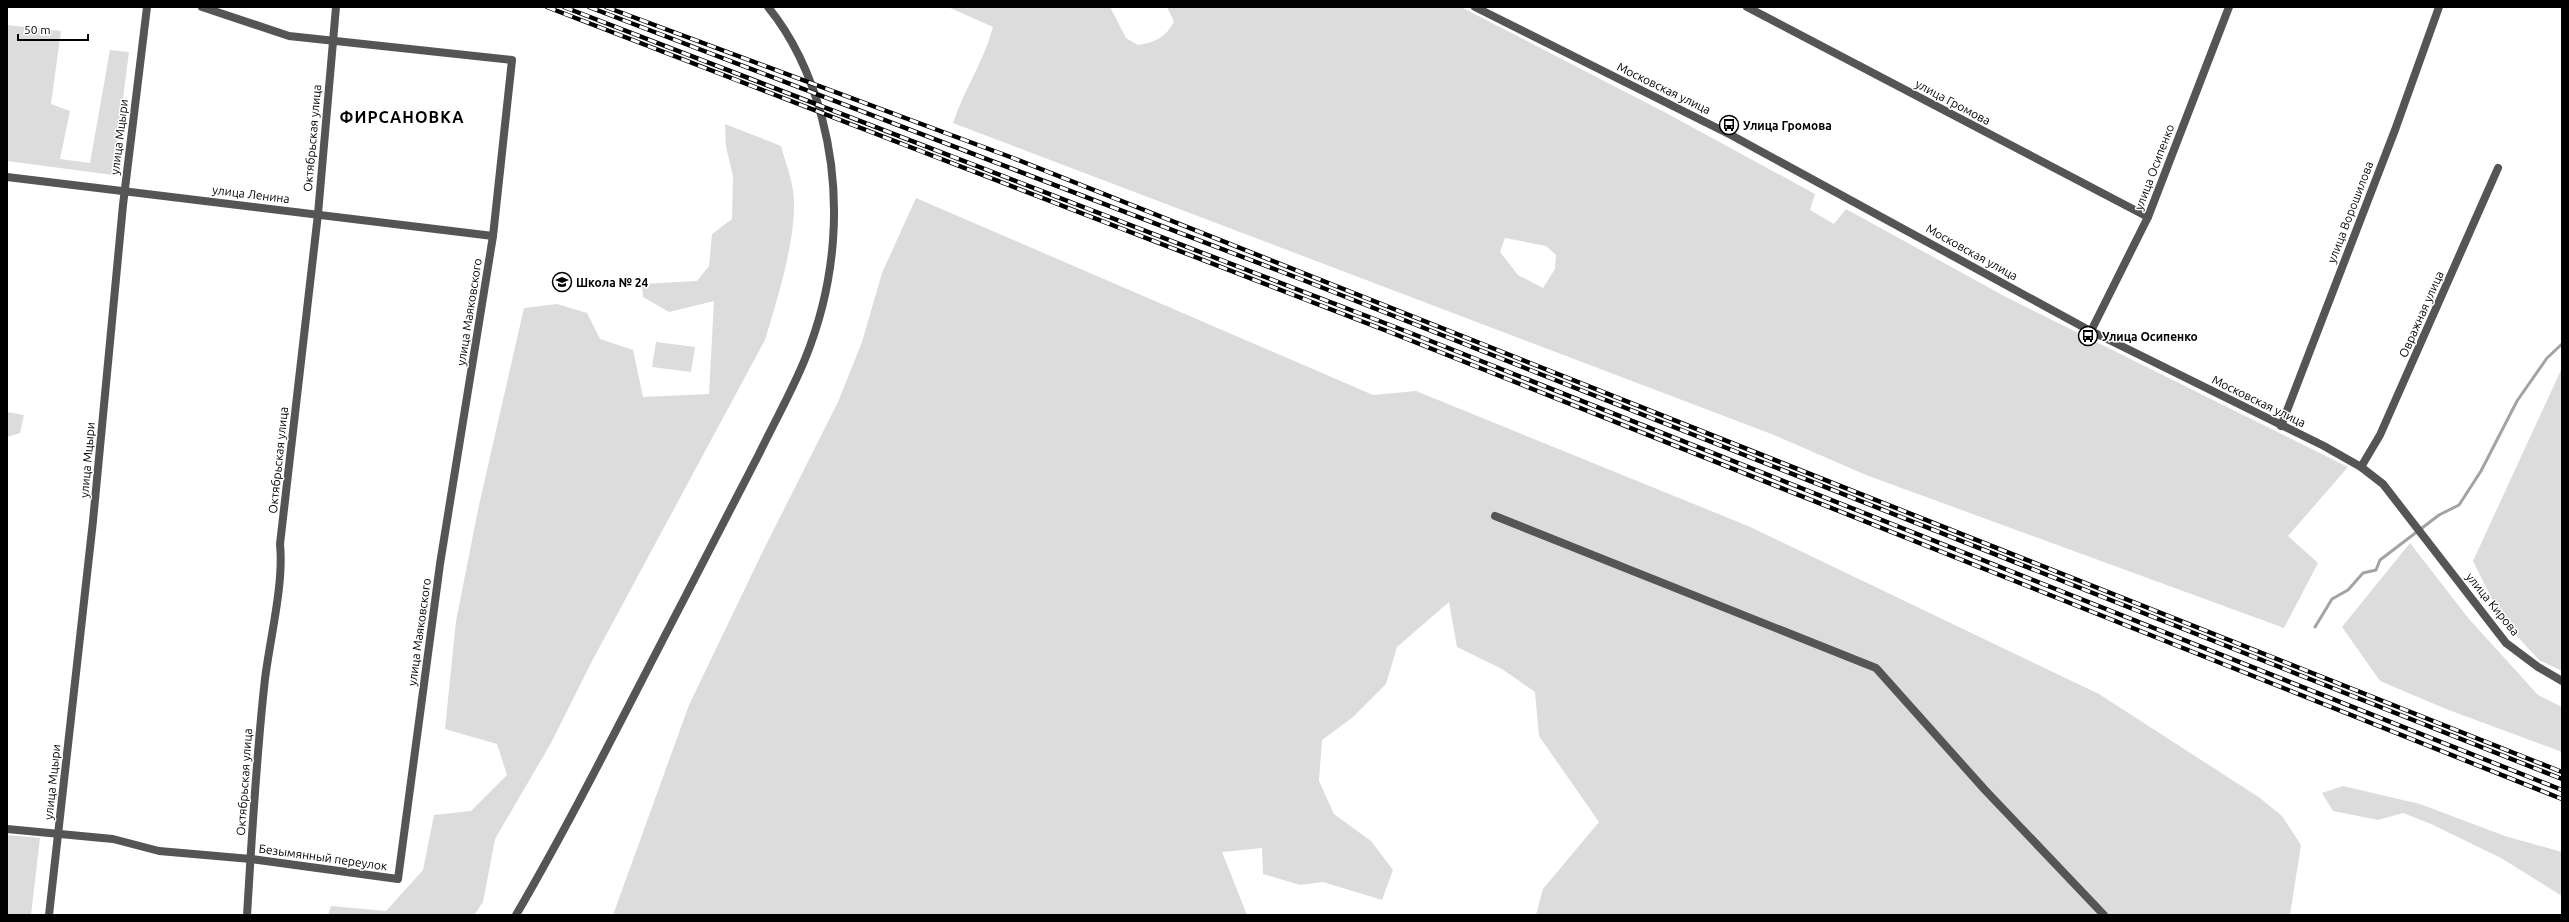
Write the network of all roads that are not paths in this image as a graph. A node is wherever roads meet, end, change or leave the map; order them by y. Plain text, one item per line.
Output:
1 (147, 7) edge
2 (202, 7) edge
3 (336, 7) edge
4 (768, 7) edge
5 (1476, 7) edge
6 (1747, 7) edge
7 (2229, 7) edge
8 (2439, 7) edge
9 (332, 43) junction
10 (2498, 168) dead end
11 (7, 177) edge
12 (124, 191) junction
13 (318, 214) junction
14 (2148, 217) junction
15 (493, 236) junction
16 (2091, 331) junction
17 (2281, 426) junction
18 (2361, 467) junction
19 (1495, 516) dead end
20 (2433, 548) joint
21 (2562, 681) edge
22 (7, 829) edge
23 (58, 834) junction
24 (251, 859) junction
25 (398, 879) joint
26 (49, 915) edge
27 (247, 915) edge
28 (516, 915) edge
29 (2104, 915) edge

1 - 12 street, улица Мцыри
2 - 9 street, улица Маяковского
3 - 9 street, Октябрьская улица
4 - 28 street
5 - 16 street, Московская улица
6 - 14 street, улица Громова
7 - 14 street, улица Осипенко
8 - 17 street, улица Ворошилова
9 - 13 street, Октябрьская улица
9 - 15 street, улица Маяковского
10 - 18 street, Овражная улица
11 - 12 street, улица Ленина
12 - 13 street, улица Ленина
12 - 23 street, улица Мцыри
13 - 15 street, улица Ленина
13 - 24 street, Октябрьская улица
14 - 16 street, улица Осипенко
15 - 25 street, улица Маяковского
16 - 17 street, Московская улица
17 - 18 street, Московская улица
18 - 20 street, Московская улица
19 - 29 street
20 - 21 street, улица Кирова
22 - 23 street, Безымянный переулок
23 - 24 street, Безымянный переулок
23 - 26 street, улица Мцыри
24 - 25 street, Безымянный переулок
24 - 27 street, Октябрьская улица

